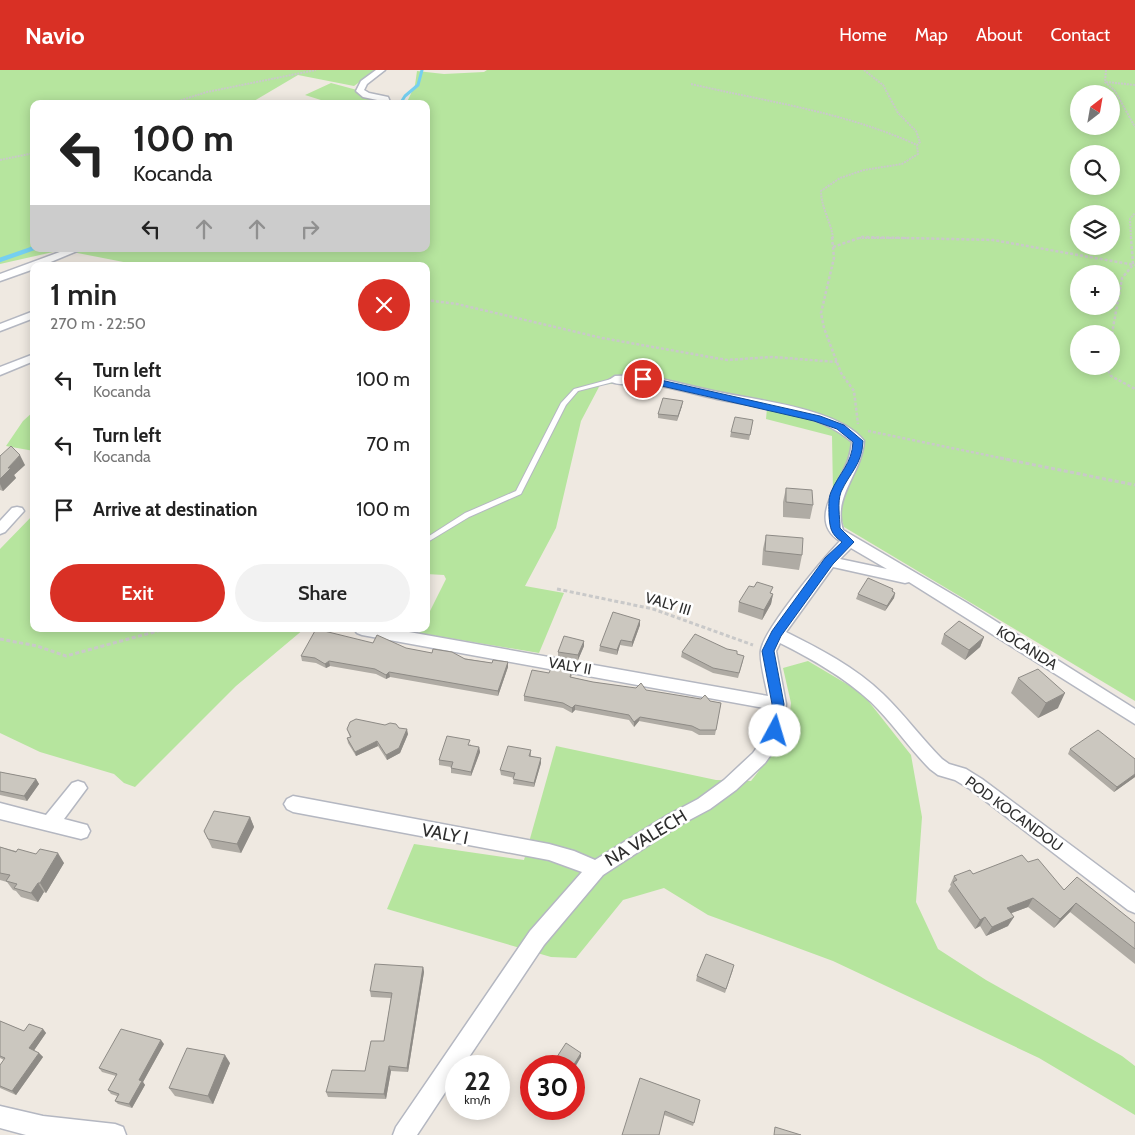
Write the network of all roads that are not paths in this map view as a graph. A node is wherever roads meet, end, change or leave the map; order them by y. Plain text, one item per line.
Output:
1 (380, 70) edge
2 (385, 100) edge
3 (69, 252) edge
4 (42, 262) edge
5 (30, 267) edge
6 (0, 278) edge
7 (30, 316) edge
8 (0, 328) edge
9 (30, 359) edge
10 (0, 371) edge
11 (615, 380) joint
12 (17, 511) dead end
13 (0, 529) edge
14 (430, 538) edge
15 (849, 542) junction
16 (829, 561) junction
17 (919, 581) junction
18 (379, 632) edge
19 (776, 634) junction
20 (778, 704) junction
21 (1135, 717) edge
22 (78, 788) dead end
23 (293, 804) dead end
24 (0, 812) edge
25 (50, 823) junction
26 (81, 831) dead end
27 (596, 869) junction
28 (1135, 904) edge
29 (0, 1117) edge
30 (115, 1135) edge
31 (404, 1135) edge

1 - 2 street
3 - 4 street
5 - 6 street
7 - 8 street
9 - 10 street
11 - 14 lane
11 - 15 street, KOCANDA
12 - 13 street
15 - 16 street
15 - 17 street, KOCANDA
16 - 17 street, KOCANDA
16 - 19 street
17 - 21 street, KOCANDA
18 - 20 street, VALY II
19 - 20 street, NA VALECH
19 - 28 street, POD KOCANDOU
20 - 27 street, NA VALECH
22 - 25 street
23 - 27 street, VALY I
24 - 25 street
25 - 26 street
27 - 31 street, NA VALECH
29 - 30 street

